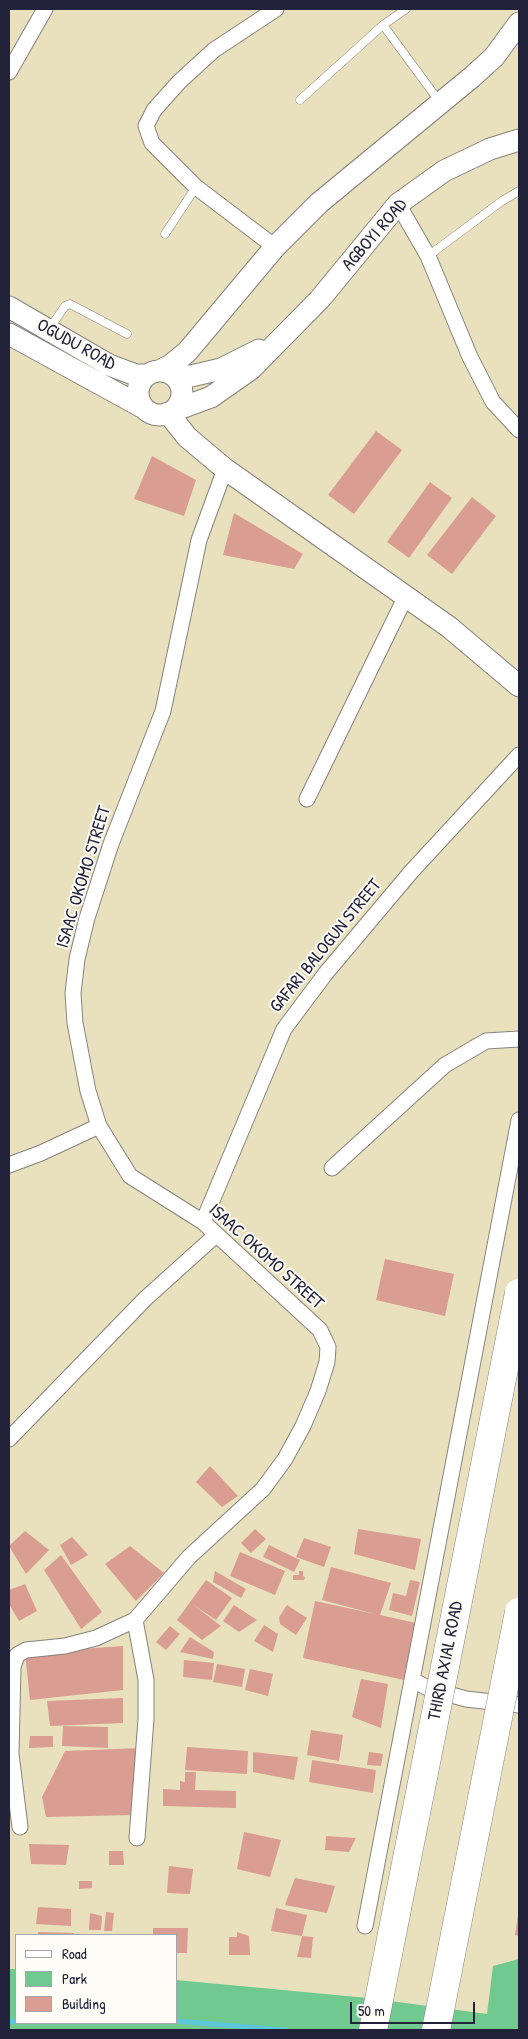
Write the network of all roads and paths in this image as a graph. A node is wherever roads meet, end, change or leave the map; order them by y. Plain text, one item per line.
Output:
1 (45, 9) edge
2 (276, 9) edge
3 (406, 9) edge
4 (519, 23) edge
5 (383, 25) junction
6 (9, 72) edge
7 (300, 100) dead end
8 (440, 103) junction
9 (519, 140) edge
10 (196, 187) junction
11 (519, 191) edge
12 (398, 204) junction
13 (165, 234) dead end
14 (275, 247) junction
15 (428, 256) junction
16 (9, 307) edge
17 (298, 322) junction
18 (49, 330) junction
19 (9, 334) edge
20 (127, 334) dead end
21 (159, 374) junction
22 (142, 407) junction
23 (171, 412) junction
24 (519, 430) edge
25 (225, 469) junction
26 (405, 598) junction
27 (519, 686) edge
28 (519, 755) edge
29 (307, 799) dead end
30 (519, 1039) edge
31 (519, 1120) edge
32 (99, 1126) junction
33 (9, 1165) edge
34 (332, 1168) dead end
35 (203, 1222) junction
36 (216, 1235) junction
37 (519, 1293) edge
38 (9, 1439) edge
39 (519, 1612) edge
40 (134, 1620) junction
41 (412, 1680) junction
42 (519, 1705) edge
43 (20, 1827) dead end
44 (137, 1838) dead end
45 (365, 1926) dead end
46 (373, 2030) edge
47 (436, 2030) edge

1 - 6 street
2 - 10 street
3 - 5 lane
4 - 8 main road
5 - 7 lane
5 - 8 lane
8 - 14 main road
9 - 12 main road, AGBOYI ROAD
10 - 13 lane
10 - 14 street
11 - 15 lane
12 - 15 street
12 - 17 main road, AGBOYI ROAD
14 - 21 main road
15 - 24 street
16 - 18 main road, OGUDU ROAD
17 - 21 main road, OGUDU ROAD
17 - 23 main road
18 - 20 lane
18 - 21 main road, OGUDU ROAD
19 - 22 main road, OGUDU ROAD
21 - 22 main road
21 - 23 main road
22 - 23 main road
23 - 25 main road
25 - 26 main road
25 - 32 street, ISAAC OKOMO STREET
26 - 27 main road
26 - 29 street
28 - 35 street, GAFARI BALOGUN STREET
30 - 34 street
31 - 41 street
32 - 33 street
32 - 35 street, ISAAC OKOMO STREET
35 - 36 street, ISAAC OKOMO STREET
36 - 38 street
36 - 40 street, ISAAC OKOMO STREET
37 - 46 highway, THIRD AXIAL ROAD, bridge
39 - 47 highway, bridge
40 - 43 street, ISAAC OKOMO STREET
40 - 44 street
41 - 42 street
41 - 45 street

